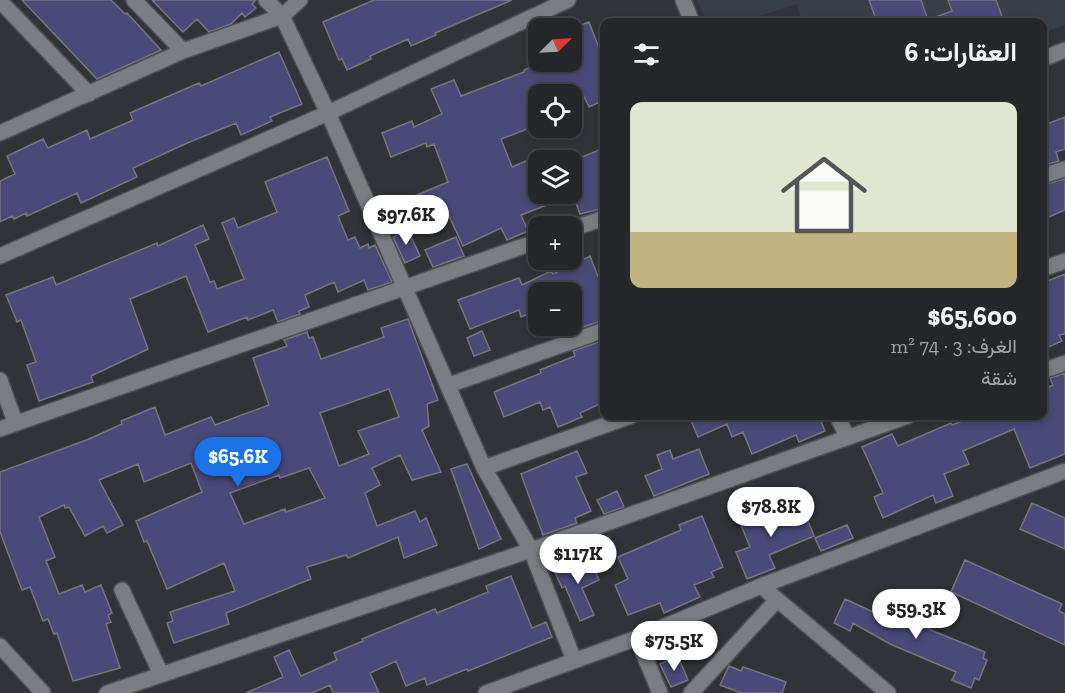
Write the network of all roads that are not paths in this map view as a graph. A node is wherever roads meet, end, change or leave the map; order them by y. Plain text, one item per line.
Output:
1 (135, 0) edge
2 (266, 0) edge
3 (300, 0) edge
4 (568, 0) edge
5 (683, 0) edge
6 (0, 2) edge
7 (282, 16) junction
8 (690, 18) edge
9 (1065, 50) edge
10 (183, 51) junction
11 (1047, 57) edge
12 (89, 94) junction
13 (328, 113) junction
14 (0, 133) edge
15 (1065, 169) edge
16 (1047, 174) edge
17 (600, 219) edge
18 (582, 226) edge
19 (528, 244) edge
20 (0, 256) edge
21 (1065, 261) edge
22 (1047, 267) edge
23 (405, 287) junction
24 (600, 331) edge
25 (1065, 363) edge
26 (1047, 369) edge
27 (0, 380) edge
28 (449, 385) junction
29 (620, 420) edge
30 (839, 420) edge
31 (895, 420) edge
32 (15, 423) junction
33 (0, 429) edge
34 (847, 435) junction
35 (484, 468) junction
36 (1065, 471) edge
37 (531, 549) junction
38 (761, 586) junction
39 (122, 590) dead end
40 (777, 600) junction
41 (638, 638) junction
42 (0, 646) edge
43 (574, 660) junction
44 (161, 674) junction
45 (693, 692) edge
46 (43, 693) edge
47 (107, 693) edge
48 (486, 693) edge
49 (660, 693) edge
50 (888, 693) edge

1 - 10 street
2 - 7 street
3 - 7 street
4 - 13 street
5 - 8 street
6 - 12 street
7 - 10 street
7 - 13 street
9 - 11 street
10 - 12 street
12 - 14 street
13 - 20 street
13 - 23 street
15 - 16 street
17 - 18 street
19 - 23 street
21 - 22 street
23 - 28 street
23 - 32 street
24 - 28 street
25 - 26 street
27 - 32 street
28 - 35 street
29 - 35 street
30 - 34 street
31 - 34 street
32 - 33 street
34 - 37 street
35 - 37 street
36 - 38 street
37 - 43 street
37 - 44 street
38 - 40 street
38 - 41 street
39 - 44 street
40 - 45 street
40 - 50 street
41 - 43 street
41 - 49 street
42 - 46 street
43 - 48 street
44 - 47 street

